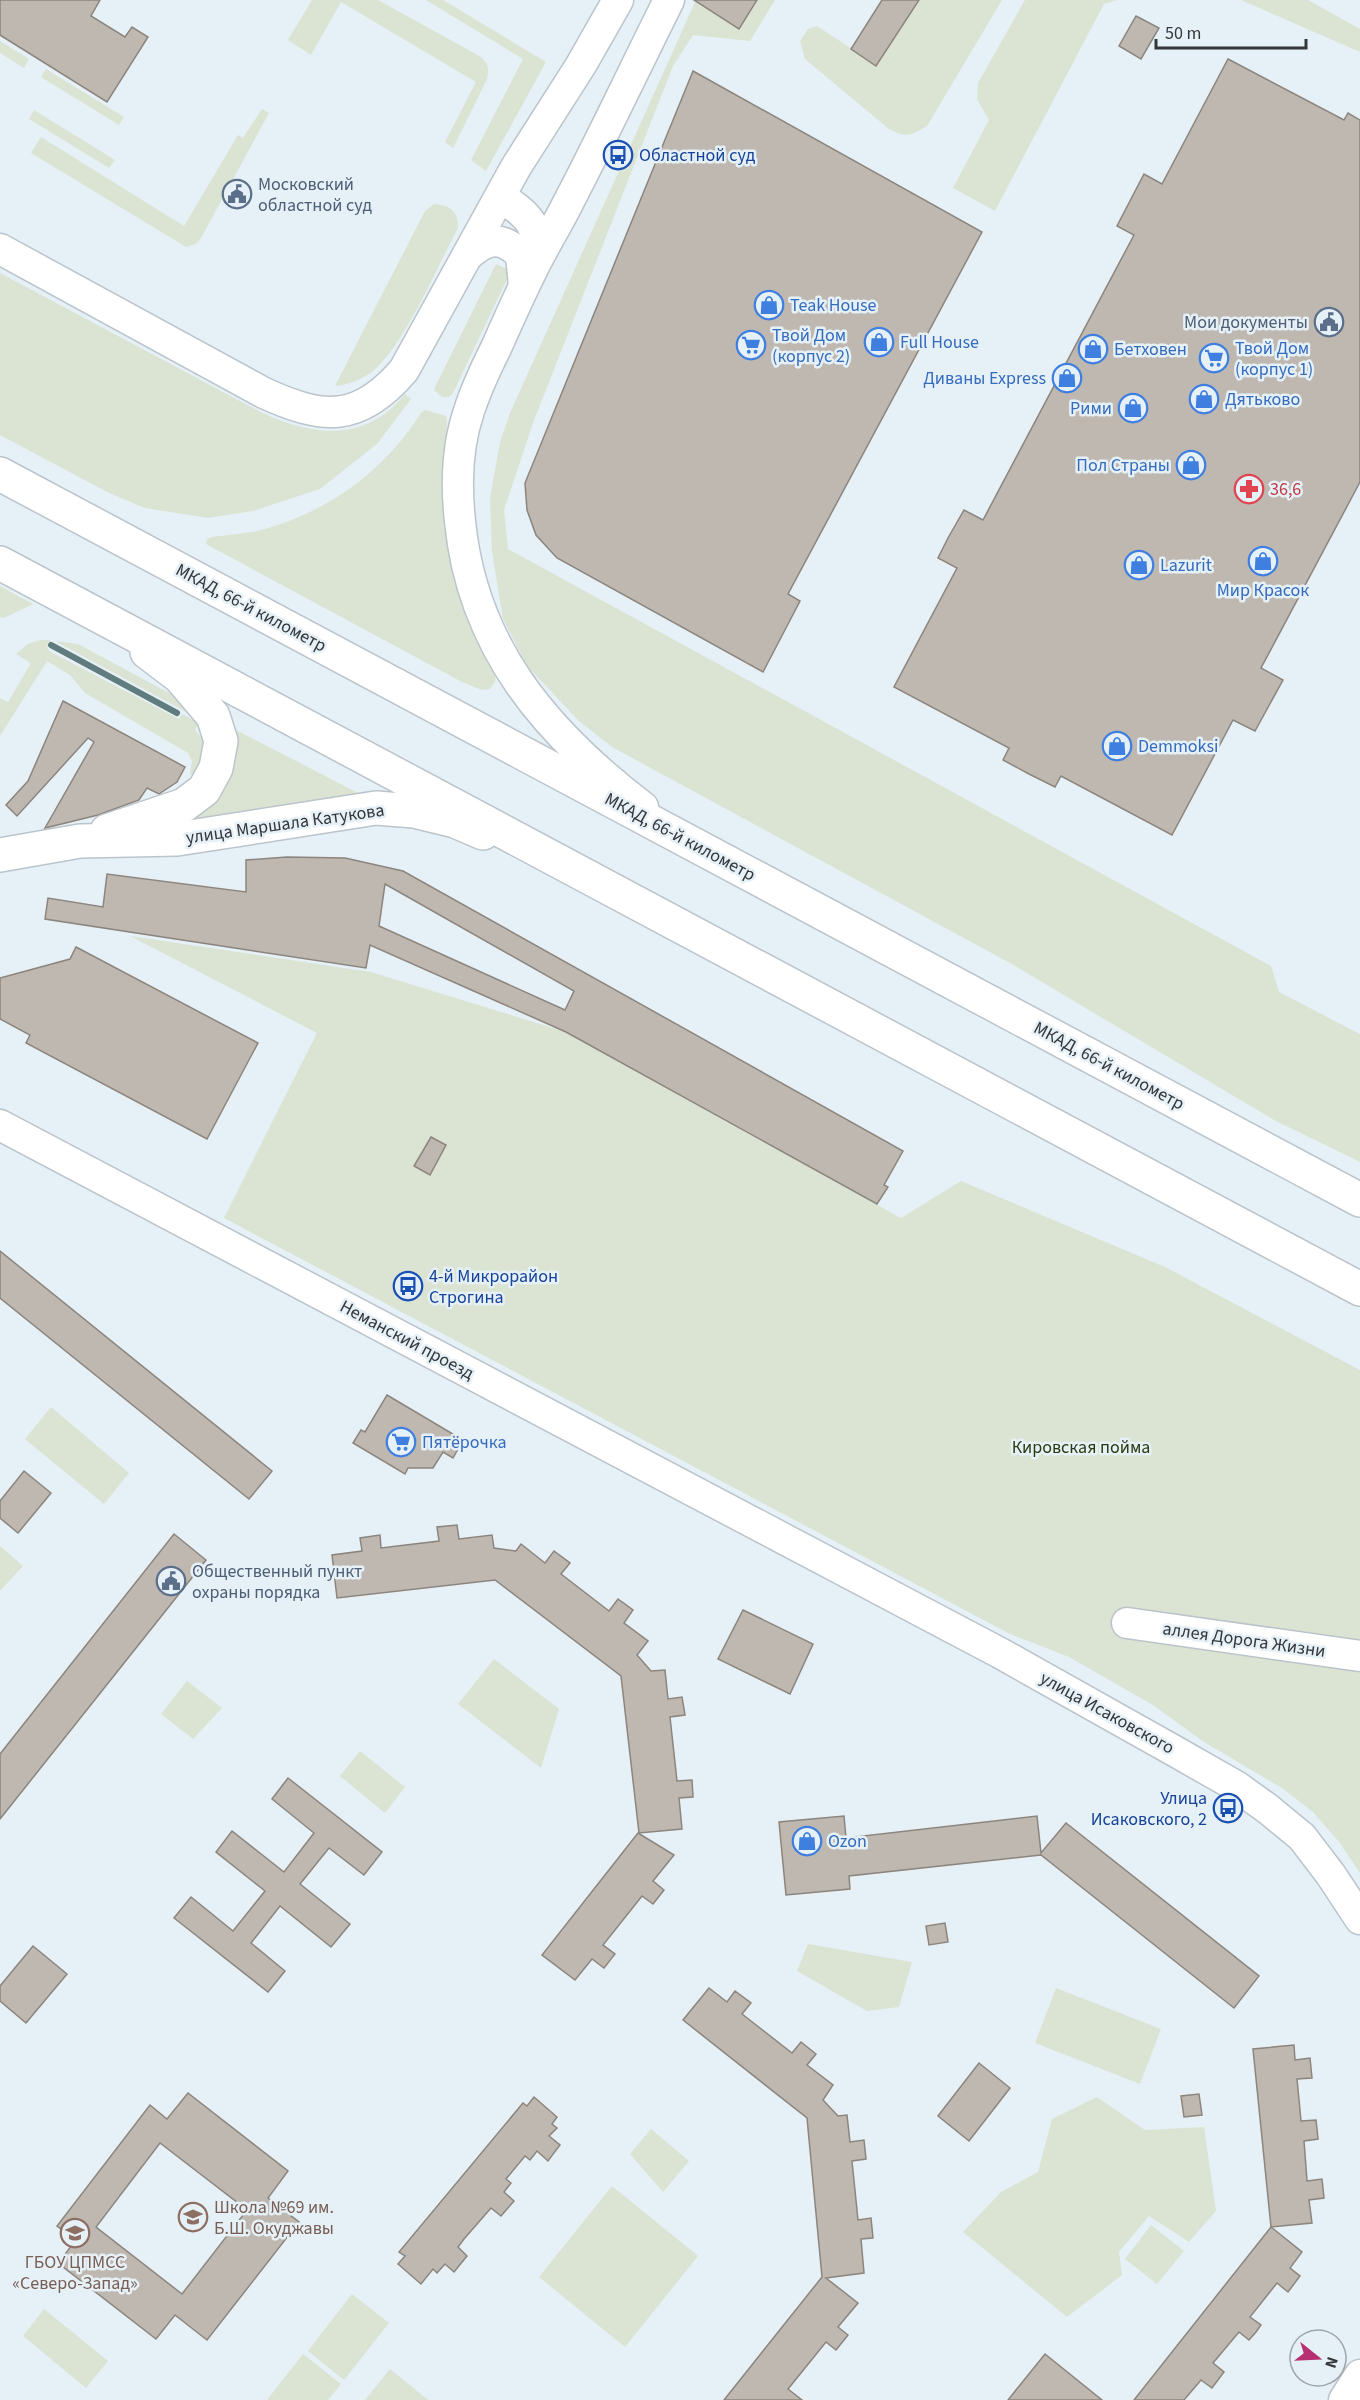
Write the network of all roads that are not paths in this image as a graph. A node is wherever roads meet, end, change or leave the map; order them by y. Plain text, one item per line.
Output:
1 (618, 0) edge
2 (669, 0) edge
3 (500, 197) junction
4 (0, 249) edge
5 (467, 256) junction
6 (529, 276) junction
7 (0, 474) edge
8 (0, 563) edge
9 (102, 618) junction
10 (80, 841) junction
11 (691, 843) junction
12 (0, 855) edge
13 (585, 875) junction
14 (0, 1125) edge
15 (1360, 1200) edge
16 (1360, 1289) edge
17 (813, 1555) joint
18 (1127, 1623) dead end
19 (1360, 1656) edge
20 (1360, 1919) edge
21 (1360, 2375) edge
22 (1344, 2400) edge

1 - 3 street
2 - 6 street
3 - 5 street
3 - 6 street
4 - 5 street
5 - 6 street
6 - 11 street
7 - 11 main road, МКАД, 66-й километр
8 - 9 main road
9 - 10 main road, улица Маршала Катукова
9 - 13 main road
10 - 12 main road, улица Маршала Катукова
10 - 13 main road, улица Маршала Катукова
11 - 15 main road, МКАД, 66-й километр
13 - 16 main road
14 - 17 street, Неманский проезд
17 - 20 street, улица Исаковского
18 - 19 street, аллея Дорога Жизни
21 - 22 street

